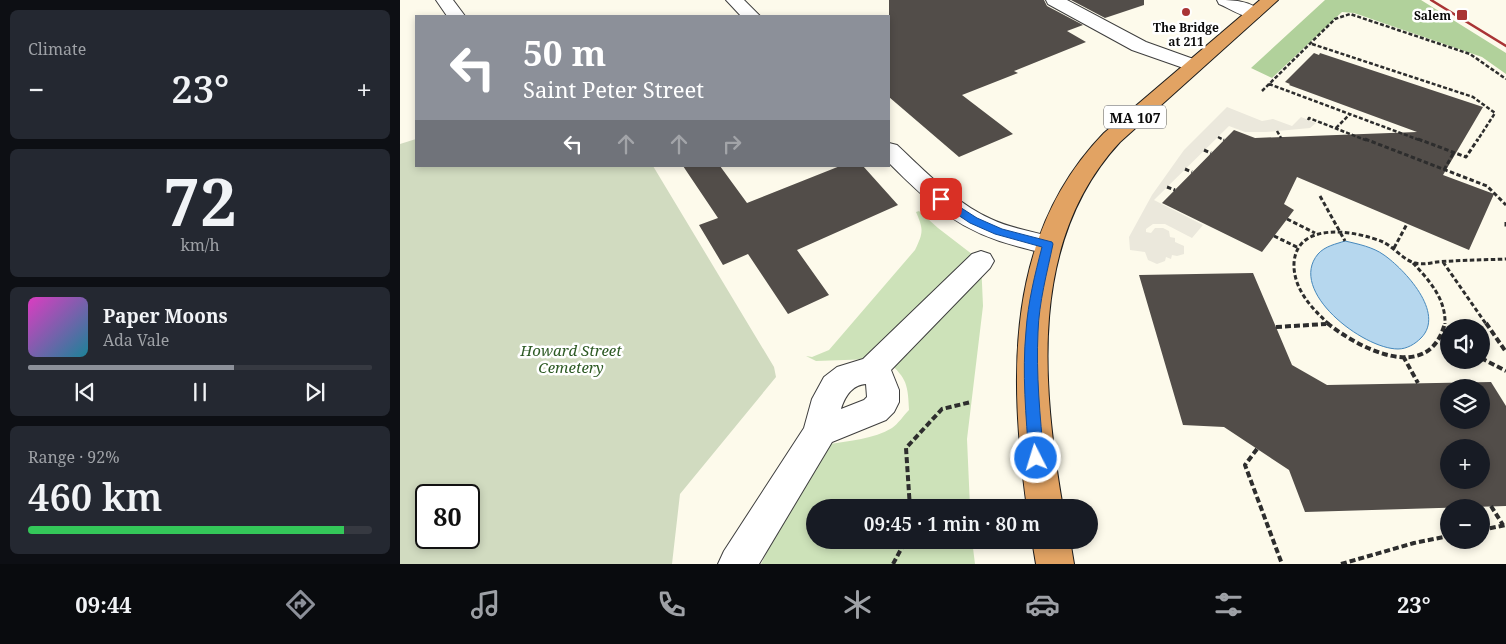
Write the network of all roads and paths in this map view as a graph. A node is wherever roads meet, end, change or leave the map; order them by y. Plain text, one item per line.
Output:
1 (444, 0) edge
2 (734, 0) edge
3 (1054, 0) edge
4 (1225, 0) edge
5 (1270, 0) edge
6 (1253, 13) junction
7 (455, 15) edge
8 (750, 15) edge
9 (1312, 44) junction
10 (1192, 65) junction
11 (1506, 79) edge
12 (1269, 84) junction
13 (1262, 91) dead end
14 (1350, 114) junction
15 (1308, 120) dead end
16 (1336, 128) junction
17 (1277, 131) dead end
18 (1218, 137) dead end
19 (1281, 138) dead end
20 (1224, 140) dead end
21 (1204, 150) dead end
22 (890, 151) edge
23 (1454, 152) junction
24 (1211, 153) dead end
25 (1185, 169) dead end
26 (1444, 170) junction
27 (1192, 172) dead end
28 (1167, 186) dead end
29 (1175, 190) dead end
30 (1320, 196) dead end
31 (1506, 204) edge
32 (1287, 219) dead end
33 (1506, 222) edge
34 (1408, 224) dead end
35 (1506, 227) edge
36 (1340, 231) junction
37 (1316, 233) junction
38 (1274, 236) dead end
39 (1345, 240) dead end
40 (1048, 244) junction
41 (1300, 248) junction
42 (1394, 248) junction
43 (1506, 259) edge
44 (981, 261) dead end
45 (1442, 262) junction
46 (1413, 263) junction
47 (1446, 319) edge
48 (1327, 324) junction
49 (1276, 327) dead end
50 (1440, 339) edge
51 (1506, 352) edge
52 (1403, 356) junction
53 (1490, 363) edge
54 (871, 371) junction
55 (1506, 371) edge
56 (1418, 383) dead end
57 (971, 402) dead end
58 (820, 432) junction
59 (1257, 449) dead end
60 (909, 499) edge
61 (1043, 499) edge
62 (1491, 506) dead end
63 (1505, 525) edge
64 (1490, 528) edge
65 (1440, 538) edge
66 (901, 549) edge
67 (1052, 549) edge
68 (738, 564) edge
69 (893, 564) edge
70 (1055, 564) edge
71 (1282, 564) edge
72 (1341, 564) edge

1 - 7 street
2 - 8 street
3 - 10 street
4 - 6 street
5 - 6 highway, MA 107
6 - 10 highway, MA 107
9 - 11 path
9 - 12 path
9 - 23 path
10 - 40 highway, MA 107
12 - 13 path
12 - 14 path
14 - 16 path
14 - 23 path
15 - 16 path
16 - 26 path
17 - 19 path
18 - 20 path
21 - 24 path
22 - 40 street
23 - 26 path
25 - 27 path
26 - 31 path
28 - 29 path
30 - 36 path
32 - 37 path
33 - 35 path
34 - 42 path
36 - 37 path
36 - 39 path
36 - 42 path
37 - 41 path
38 - 41 path
40 - 61 highway, MA 107
41 - 48 path
42 - 46 path
43 - 45 path
44 - 54 street
45 - 46 path
45 - 51 path
46 - 47 path
48 - 49 path
48 - 52 path
50 - 52 path
52 - 56 path
53 - 55 path
54 - 58 street
54 - 58 street
57 - 60 path
58 - 68 street
59 - 71 path
62 - 63 path
63 - 64 path
65 - 72 path
66 - 69 path
67 - 70 highway

